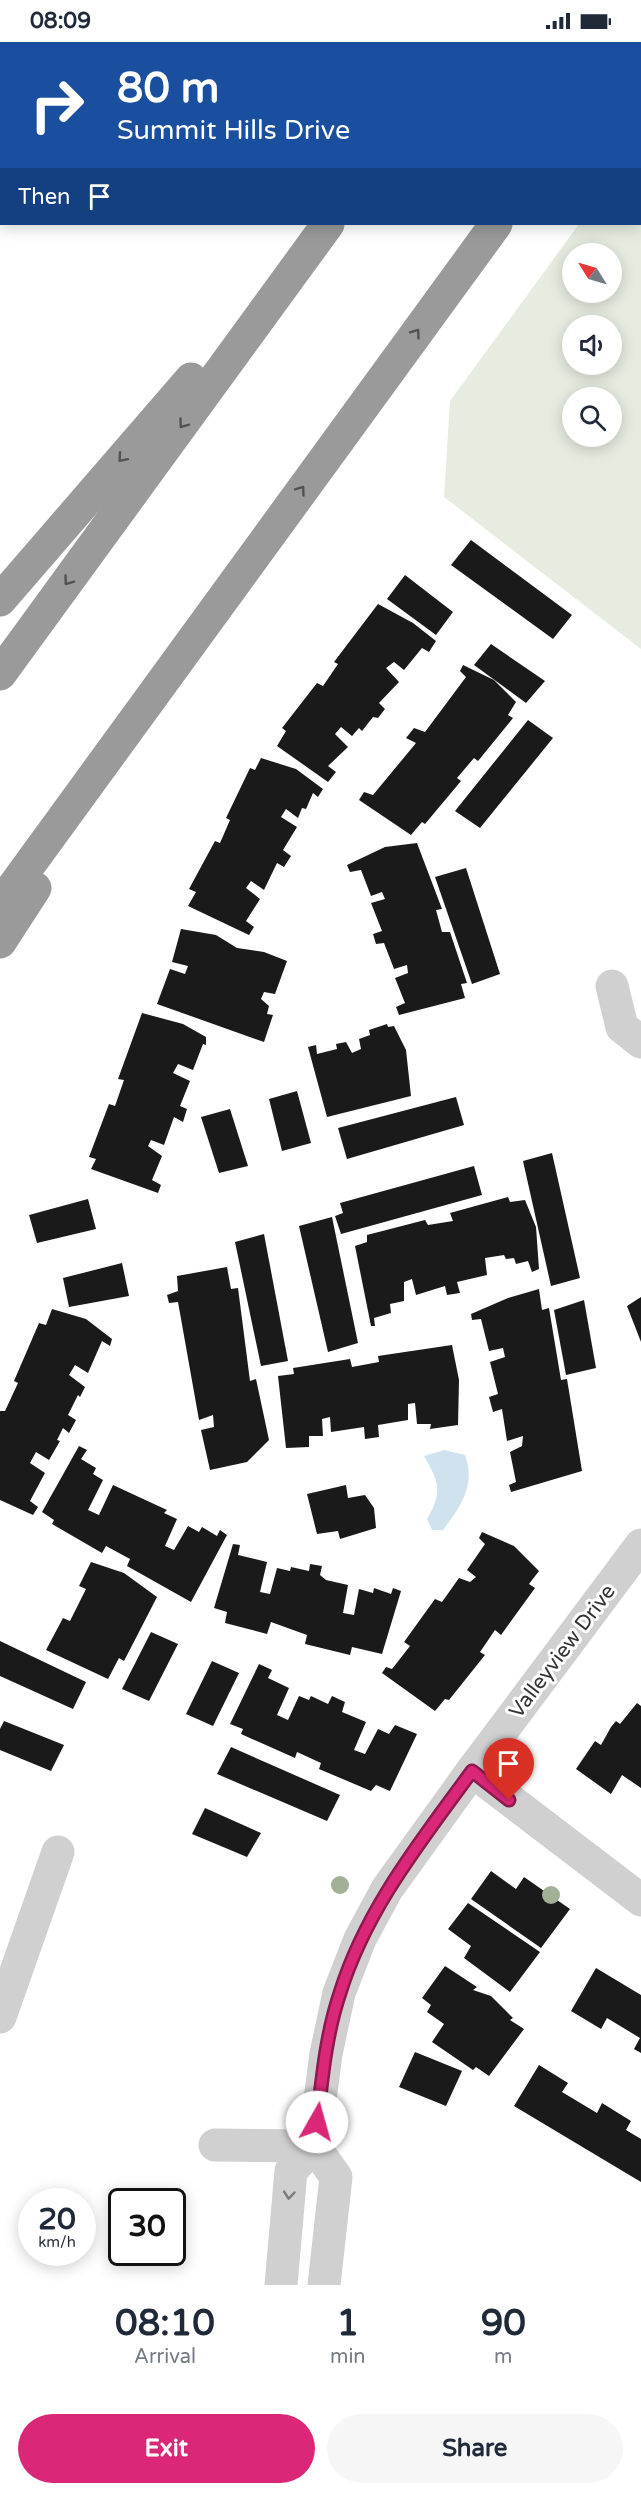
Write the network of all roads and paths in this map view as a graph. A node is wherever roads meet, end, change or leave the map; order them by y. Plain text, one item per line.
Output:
1 (326, 225) edge
2 (326, 225) edge
3 (495, 225) edge
4 (266, 538) junction
5 (0, 600) edge
6 (0, 674) edge
7 (0, 904) edge
8 (0, 942) edge
9 (612, 986) dead end
10 (641, 1042) edge
11 (641, 1545) edge
12 (472, 1771) junction
13 (58, 1852) dead end
14 (641, 1900) edge
15 (0, 2017) edge
16 (215, 2145) dead end
17 (314, 2145) junction
18 (281, 2285) edge
19 (324, 2285) edge

1 -> 5 highway
2 -> 6 highway
4 -> 3 highway
4 - 7 highway
4 - 8 highway
9 - 10 street
11 - 12 street, Valleyview Drive
12 - 14 street
12 - 17 street, Valleyview Drive
13 - 15 street
16 - 17 street
17 -> 18 street
17 - 19 street

